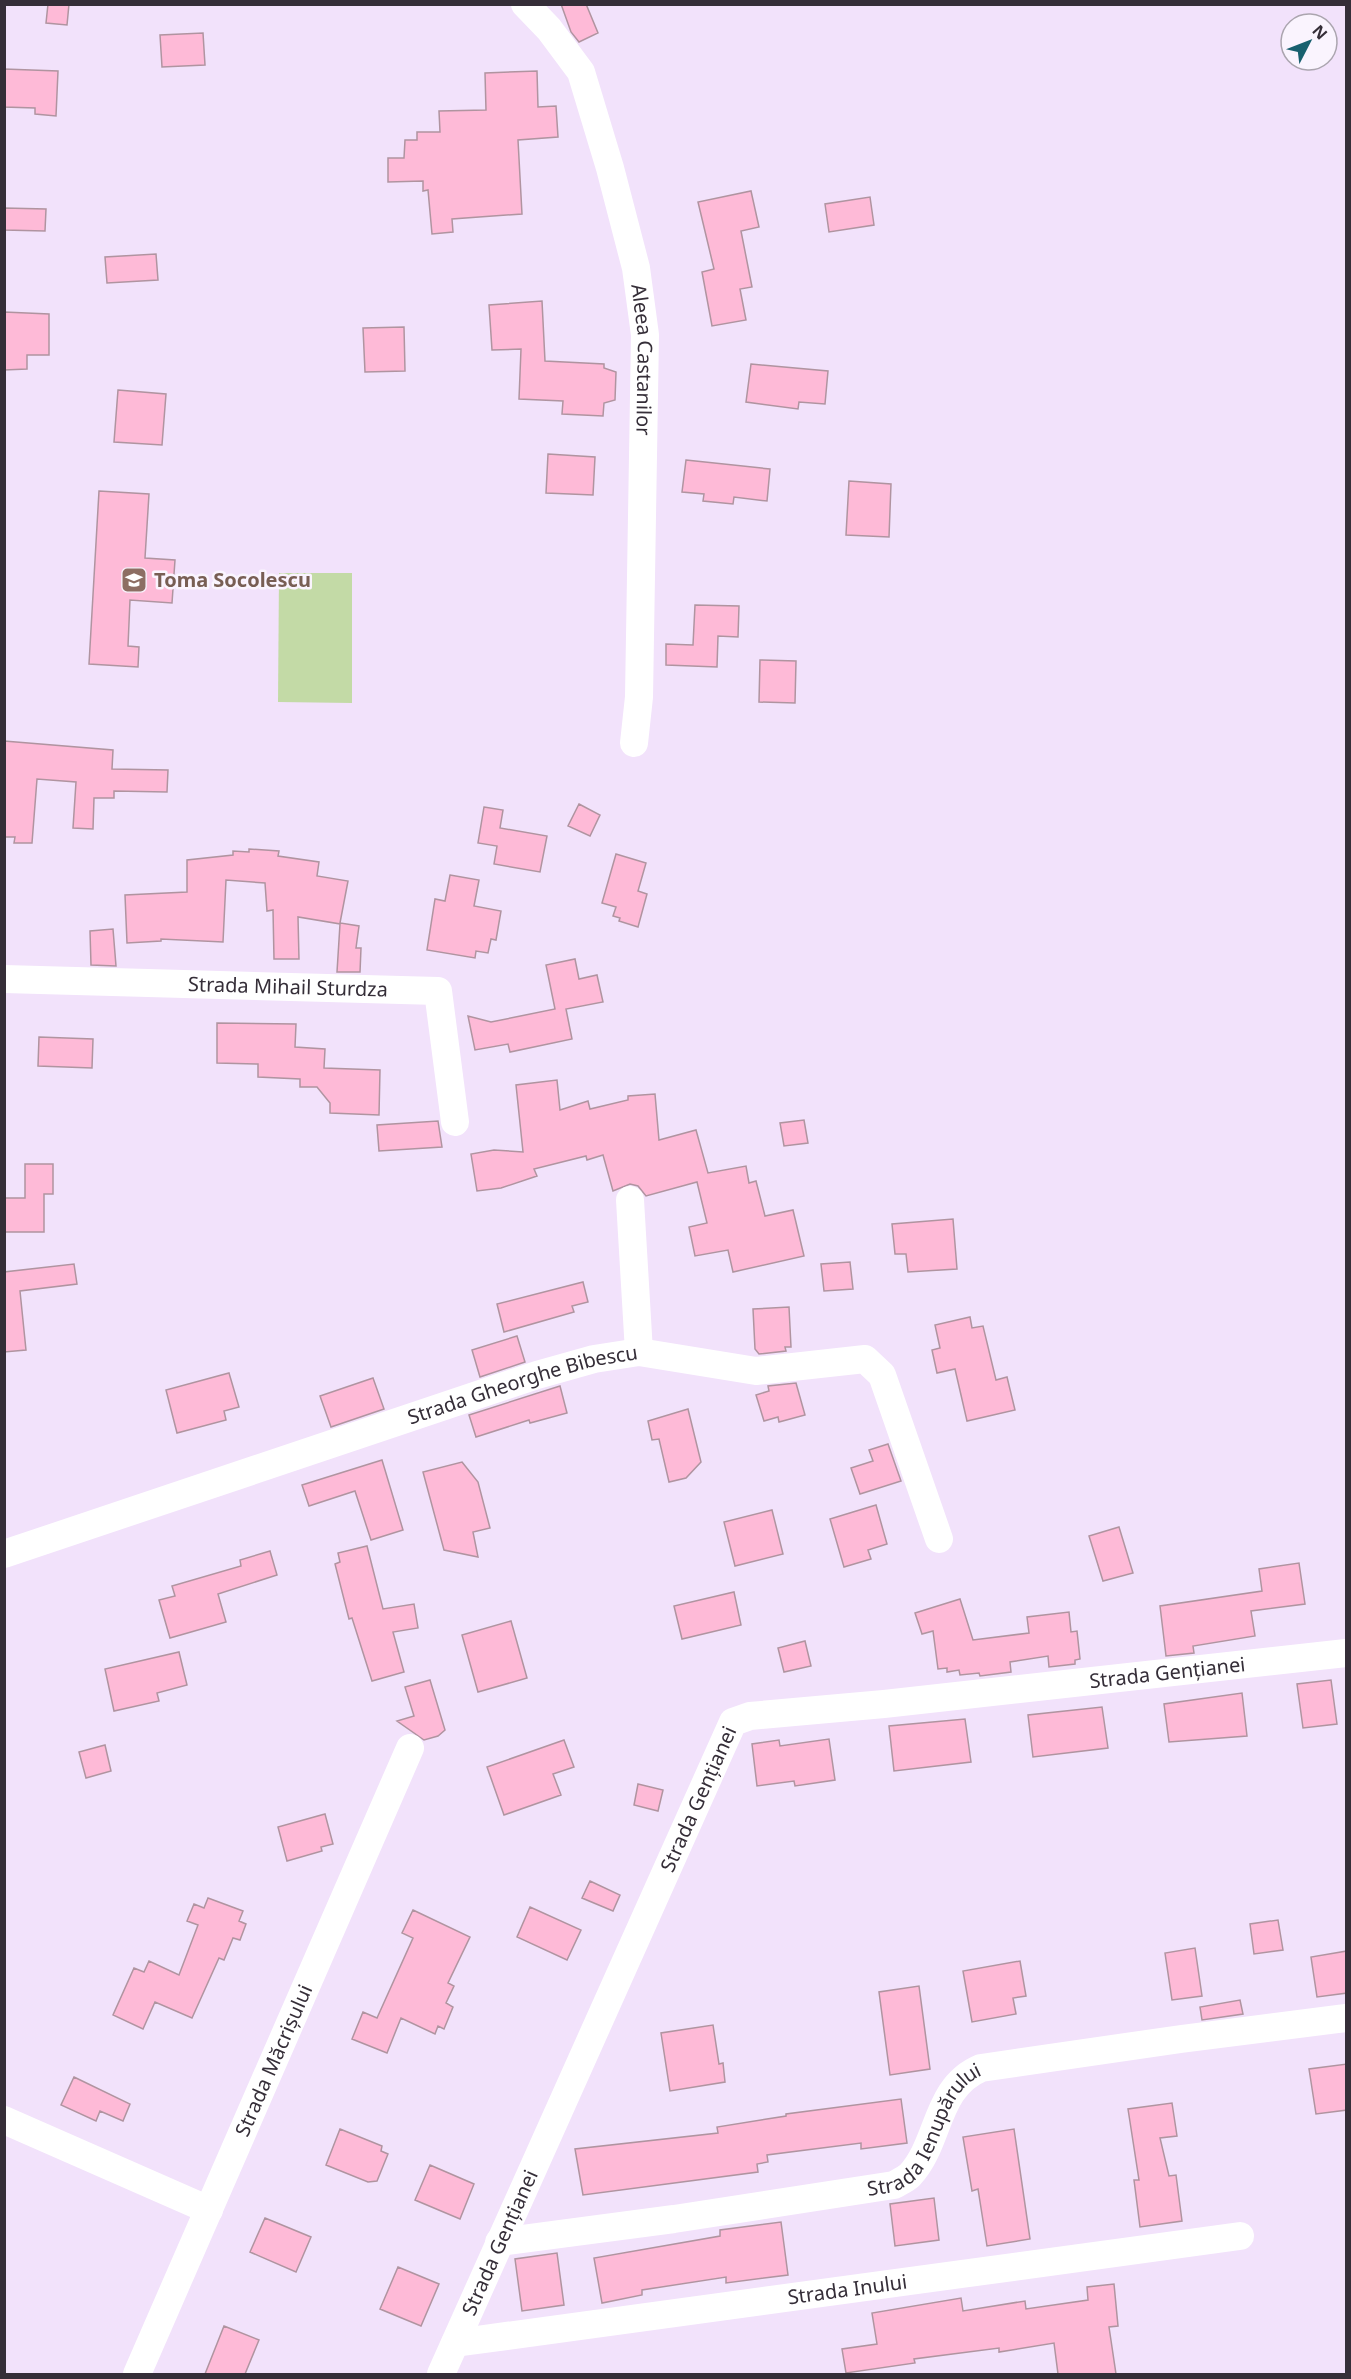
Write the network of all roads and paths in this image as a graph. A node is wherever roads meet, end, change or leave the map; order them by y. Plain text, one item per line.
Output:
1 (525, 4) edge
2 (634, 743) dead end
3 (4, 979) edge
4 (455, 1122) dead end
5 (630, 1200) dead end
6 (639, 1352) junction
7 (939, 1539) dead end
8 (4, 1554) edge
9 (1347, 1653) edge
10 (411, 1748) dead end
11 (1347, 2018) edge
12 (4, 2120) edge
13 (209, 2210) junction
14 (1240, 2236) dead end
15 (499, 2242) junction
16 (455, 2343) junction
17 (137, 2374) edge
18 (441, 2374) edge

1 - 2 street, Aleea Castanilor
3 - 4 street, Strada Mihail Sturdza
5 - 6 street
6 - 7 street, Strada Gheorghe Bibescu
6 - 8 street, Strada Gheorghe Bibescu
9 - 15 street, Strada Gențianei
10 - 13 street, Strada Măcrișului
11 - 15 street, Strada Ienupărului
12 - 13 street
13 - 17 street, Strada Măcrișului
14 - 16 street, Strada Inului
15 - 16 street, Strada Gențianei
16 - 18 street, Strada Gențianei

